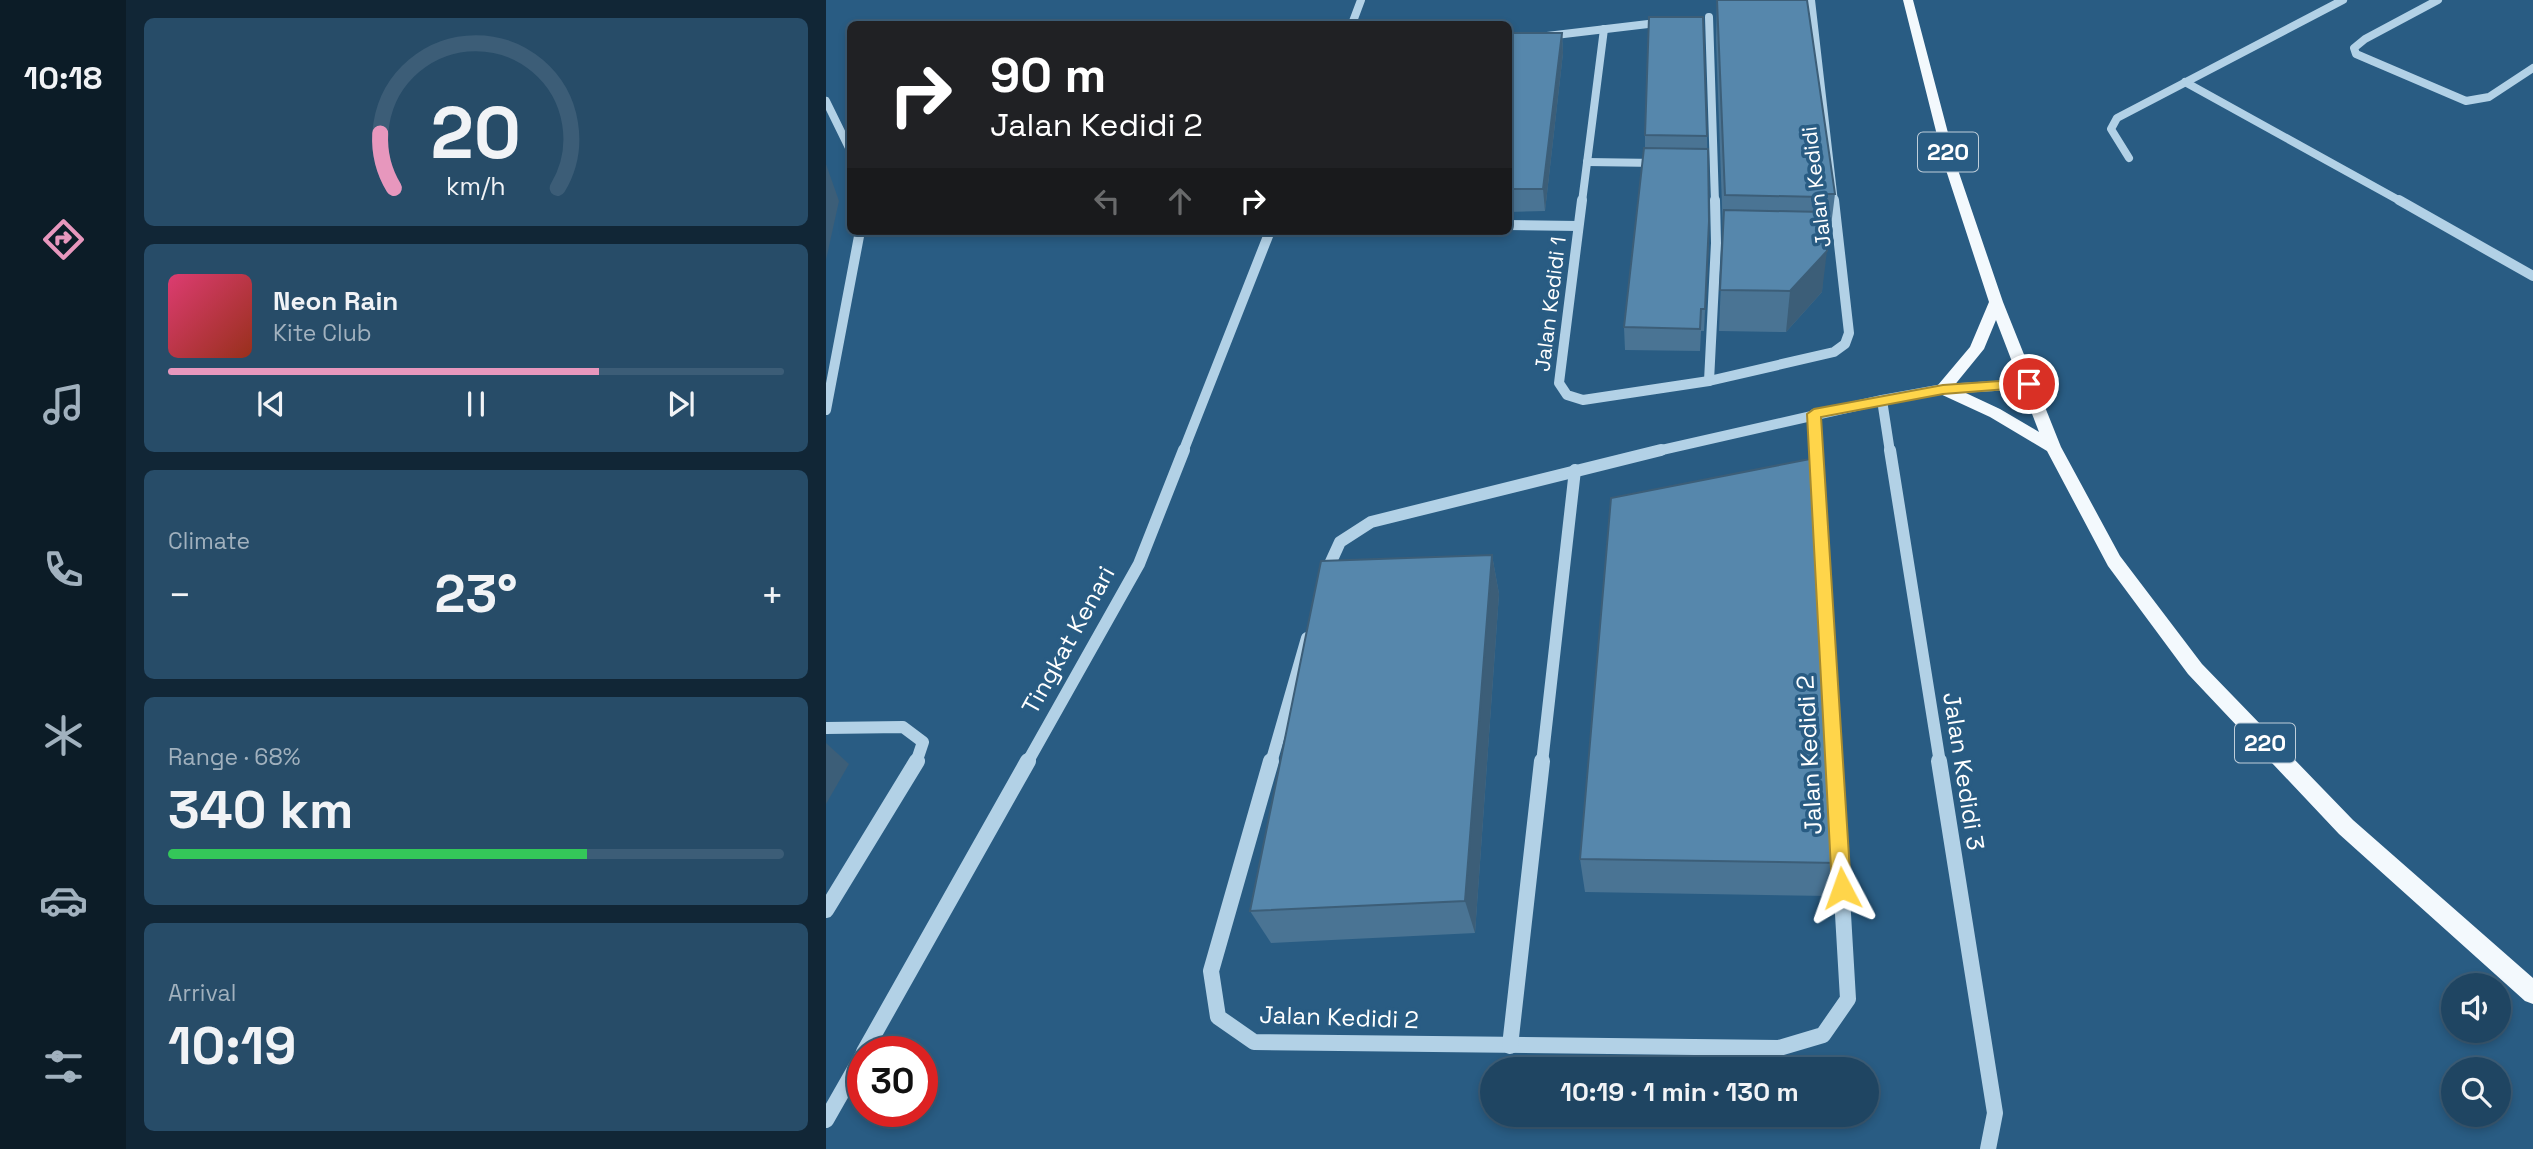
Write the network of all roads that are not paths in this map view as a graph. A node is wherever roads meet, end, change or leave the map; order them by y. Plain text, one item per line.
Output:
1 (1361, 0) edge
2 (1811, 0) edge
3 (1908, 0) edge
4 (2343, 0) edge
5 (2438, 0) edge
6 (1801, 12) edge
7 (1813, 12) junction
8 (1721, 16) edge
9 (1709, 17) junction
10 (1696, 18) edge
11 (1353, 21) edge
12 (1670, 21) edge
13 (1604, 29) junction
14 (1536, 37) edge
15 (2228, 61) joint
16 (2533, 68) edge
17 (2185, 82) junction
18 (826, 101) edge
19 (847, 144) edge
20 (2129, 158) dead end
21 (1587, 162) junction
22 (1662, 163) edge
23 (1700, 164) edge
24 (1713, 164) junction
25 (1512, 225) edge
26 (1578, 226) junction
27 (859, 235) edge
28 (1268, 235) edge
29 (1716, 243) junction
30 (1730, 243) edge
31 (1827, 245) edge
32 (1841, 245) junction
33 (2533, 276) edge
34 (1996, 302) junction
35 (1834, 352) joint
36 (1709, 381) junction
37 (2029, 384) junction
38 (1943, 389) junction
39 (1882, 400) junction
40 (826, 410) edge
41 (1814, 414) junction
42 (2053, 447) junction
43 (1575, 470) junction
44 (1320, 591) edge
45 (1313, 617) edge
46 (826, 727) edge
47 (826, 910) edge
48 (2533, 993) edge
49 (874, 1036) edge
50 (1510, 1046) junction
51 (847, 1083) edge
52 (826, 1120) edge
53 (1988, 1149) edge

1 - 11 street
2 - 7 street, Jalan Kedidi
3 - 34 main road, 220
4 - 15 street
5 - 16 street
6 - 7 street
7 - 32 street, Jalan Kedidi
8 - 9 street
9 - 10 street
9 - 24 street
12 - 13 street
13 - 14 street
13 - 21 street, Jalan Kedidi 1
15 - 17 street
17 - 20 street
17 - 33 street
18 - 19 street
21 - 22 street
21 - 26 street, Jalan Kedidi 1
23 - 24 street
24 - 29 street
25 - 26 street
26 - 36 street, Jalan Kedidi 1
27 - 40 street
28 - 49 street, Tingkat Kenari
29 - 30 street
29 - 36 street
31 - 32 street
32 - 35 street, Jalan Kedidi
34 - 37 main road, 220
34 - 38 main road
35 - 36 street, Jalan Kedidi 1
37 - 38 street
37 - 42 main road, 220
38 - 39 street
38 - 42 main road
39 - 41 street
39 - 53 street, Jalan Kedidi 3
41 - 43 street
41 - 50 street, Jalan Kedidi 2
42 - 48 main road, 220
43 - 44 street
43 - 50 street
45 - 50 street, Jalan Kedidi 2
46 - 47 street
51 - 52 street, Tingkat Kenari

